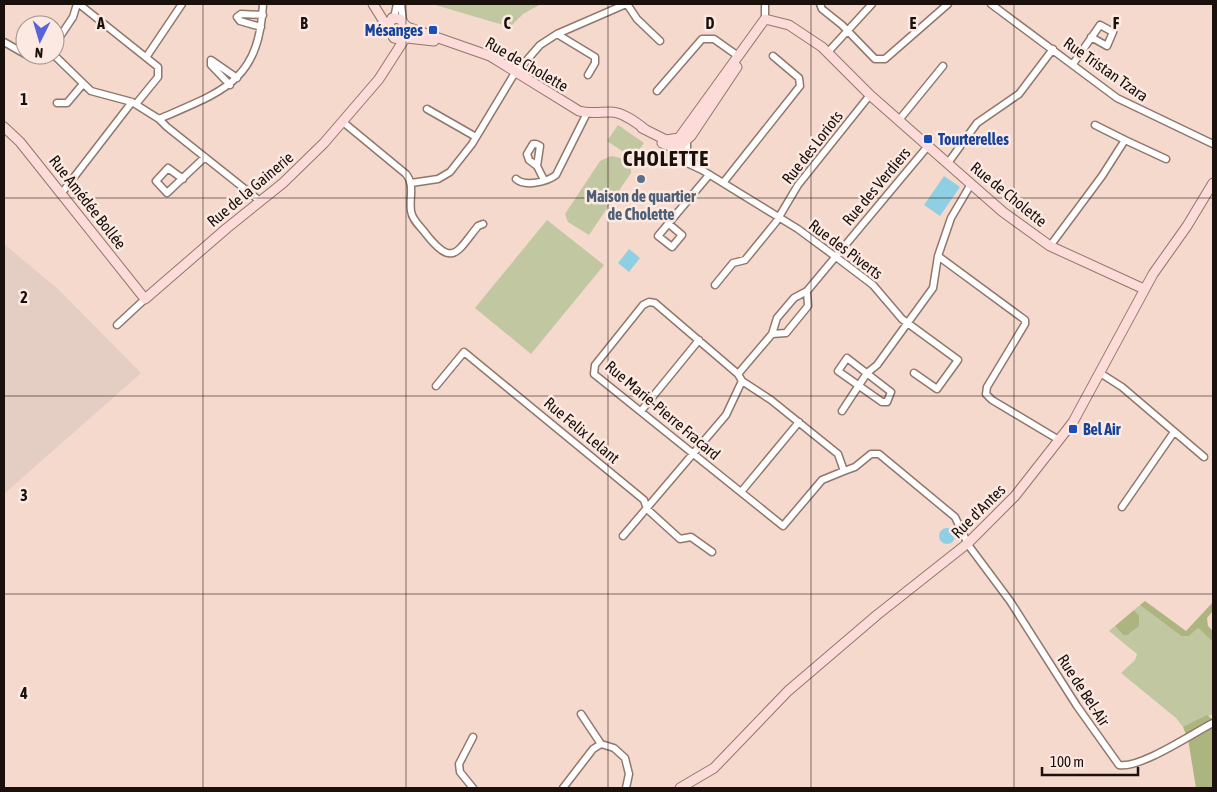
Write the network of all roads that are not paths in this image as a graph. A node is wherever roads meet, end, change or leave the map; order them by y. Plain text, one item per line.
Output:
1 (78, 4) edge
2 (182, 4) edge
3 (263, 4) edge
4 (375, 4) edge
5 (399, 4) edge
6 (626, 4) edge
7 (765, 4) edge
8 (820, 4) edge
9 (872, 4) edge
10 (948, 4) edge
11 (991, 4) edge
12 (263, 15) junction
13 (765, 19) junction
14 (399, 21) junction
15 (261, 27) junction
16 (65, 29) edge
17 (757, 30) junction
18 (848, 30) junction
19 (391, 32) junction
20 (557, 34) junction
21 (1091, 37) dead end
22 (406, 39) junction
23 (660, 41) dead end
24 (4, 42) edge
25 (451, 42) junction
26 (15, 48) edge
27 (1053, 49) junction
28 (828, 52) junction
29 (146, 56) junction
30 (738, 56) junction
31 (773, 56) dead end
32 (389, 62) junction
33 (1073, 64) junction
34 (64, 65) edge
35 (943, 66) dead end
36 (516, 72) junction
37 (588, 75) dead end
38 (237, 78) junction
39 (83, 84) junction
40 (230, 85) junction
41 (658, 91) dead end
42 (870, 95) junction
43 (57, 103) dead end
44 (134, 103) junction
45 (428, 109) dead end
46 (587, 113) junction
47 (160, 119) junction
48 (900, 120) junction
49 (343, 122) junction
50 (1095, 125) dead end
51 (4, 127) edge
52 (476, 137) junction
53 (1125, 140) junction
54 (681, 144) junction
55 (1213, 144) edge
56 (928, 146) junction
57 (205, 157) junction
58 (1166, 159) dead end
59 (948, 163) junction
60 (537, 166) dead end
61 (709, 175) junction
62 (183, 179) dead end
63 (516, 179) dead end
64 (544, 180) junction
65 (411, 183) junction
66 (723, 183) junction
67 (1213, 183) edge
68 (971, 184) junction
69 (61, 194) junction
70 (260, 201) junction
71 (778, 217) junction
72 (483, 224) dead end
73 (668, 224) dead end
74 (1050, 246) junction
75 (938, 256) junction
76 (836, 257) junction
77 (715, 284) dead end
78 (1144, 289) junction
79 (807, 291) junction
80 (145, 299) junction
81 (907, 322) junction
82 (117, 325) dead end
83 (772, 334) junction
84 (699, 340) junction
85 (867, 373) junction
86 (914, 373) dead end
87 (738, 374) junction
88 (1100, 374) junction
89 (742, 381) junction
90 (858, 385) junction
91 (436, 386) dead end
92 (641, 411) junction
93 (842, 411) dead end
94 (798, 422) junction
95 (1174, 432) junction
96 (1060, 440) junction
97 (693, 453) junction
98 (1204, 457) dead end
99 (844, 471) junction
100 (741, 492) junction
101 (1122, 507) dead end
102 (647, 509) junction
103 (623, 536) dead end
104 (968, 543) junction
105 (712, 552) dead end
106 (581, 714) dead end
107 (1213, 723) edge
108 (473, 737) dead end
109 (601, 744) junction
110 (473, 788) edge
111 (563, 788) edge
112 (626, 788) edge
113 (680, 788) edge

1 - 16 street
1 - 29 street
2 - 29 street
3 - 12 street
4 - 14 street, Rue de Cholette
4 - 19 street, Rue de Cholette
5 - 14 street
6 - 20 street
6 - 23 street
7 - 13 street
8 - 18 street
9 - 18 street
10 - 18 street
11 - 27 street, Rue Tristan Tzara
12 - 15 street
12 - 15 street
13 - 17 street
13 - 28 street, Rue de Cholette
14 - 19 street, Rue de la Gainerie
14 - 22 street
14 - 25 street, Rue de Cholette
15 - 38 street
17 - 30 street
17 - 54 street
18 - 28 street
19 - 22 street, Rue de Cholette
19 - 32 street, Rue de la Gainerie
20 - 36 street
20 - 37 street
21 - 33 street
22 - 25 street, Rue de Cholette
22 - 32 street, Rue de la Gainerie
24 - 26 street
25 - 36 street, Rue de Cholette
27 - 33 street, Rue Tristan Tzara
27 - 59 street
28 - 42 street, Rue de Cholette
29 - 44 street
30 - 41 street
30 - 54 street
31 - 66 street
32 - 49 street, Rue de la Gainerie
33 - 55 street, Rue Tristan Tzara
34 - 39 street
35 - 48 street
36 - 46 street, Rue de Cholette
36 - 52 street
38 - 40 street
38 - 40 street
39 - 43 street
39 - 44 street
40 - 47 street
42 - 48 street, Rue de Cholette
42 - 71 street, Rue des Loriots
44 - 47 street
44 - 69 street
45 - 52 street
46 - 54 street, Rue de Cholette
46 - 64 street
47 - 57 street
48 - 56 street, Rue de Cholette
49 - 65 street
49 - 70 street, Rue de la Gainerie
50 - 53 street
51 - 69 street, Rue Amédée Bollée
52 - 65 street
53 - 58 street
53 - 74 street
54 - 61 street, Rue des Piverts
56 - 59 street, Rue de Cholette
56 - 76 street, Rue des Verdiers
57 - 62 street
57 - 70 street
59 - 68 street, Rue de Cholette
60 - 64 street
61 - 66 street, Rue des Piverts
61 - 73 street
63 - 64 street
65 - 72 street
66 - 71 street, Rue des Piverts
67 - 78 street, Rue d'Antes
68 - 74 street, Rue de Cholette
68 - 75 street
69 - 80 street, Rue Amédée Bollée
70 - 80 street, Rue de la Gainerie
71 - 76 street, Rue des Piverts
71 - 77 street, Rue des Loriots
74 - 78 street, Rue de Cholette
75 - 81 street
75 - 96 street
76 - 79 street, Rue des Verdiers
76 - 81 street, Rue des Piverts
78 - 88 street, Rue d'Antes
79 - 83 street, Rue des Verdiers
79 - 83 street, Rue des Verdiers
80 - 82 street, Rue de la Gainerie
81 - 85 street
81 - 86 street, Rue des Piverts
83 - 87 street, Rue des Verdiers
84 - 87 street, Rue Marie-Pierre Fracard
84 - 92 street
84 - 92 street, Rue Marie-Pierre Fracard
85 - 90 street
85 - 90 street
85 - 90 street
87 - 89 street, Rue Marie-Pierre Fracard
88 - 95 street
88 - 96 street, Rue d'Antes
89 - 94 street, Rue Marie-Pierre Fracard
89 - 97 street
90 - 93 street
91 - 102 street, Rue Felix Lelant
92 - 97 street, Rue Marie-Pierre Fracard
94 - 99 street, Rue Marie-Pierre Fracard
94 - 100 street
95 - 98 street
95 - 101 street
96 - 104 street, Rue d'Antes
97 - 100 street, Rue Marie-Pierre Fracard
97 - 102 street
99 - 100 street, Rue Marie-Pierre Fracard
99 - 104 street, Rue Marie-Pierre Fracard
102 - 103 street
102 - 105 street, Rue Felix Lelant
104 - 107 street, Rue de Bel-Air
104 - 113 street, Rue d'Antes
106 - 109 street
108 - 110 street
109 - 111 street
109 - 112 street

